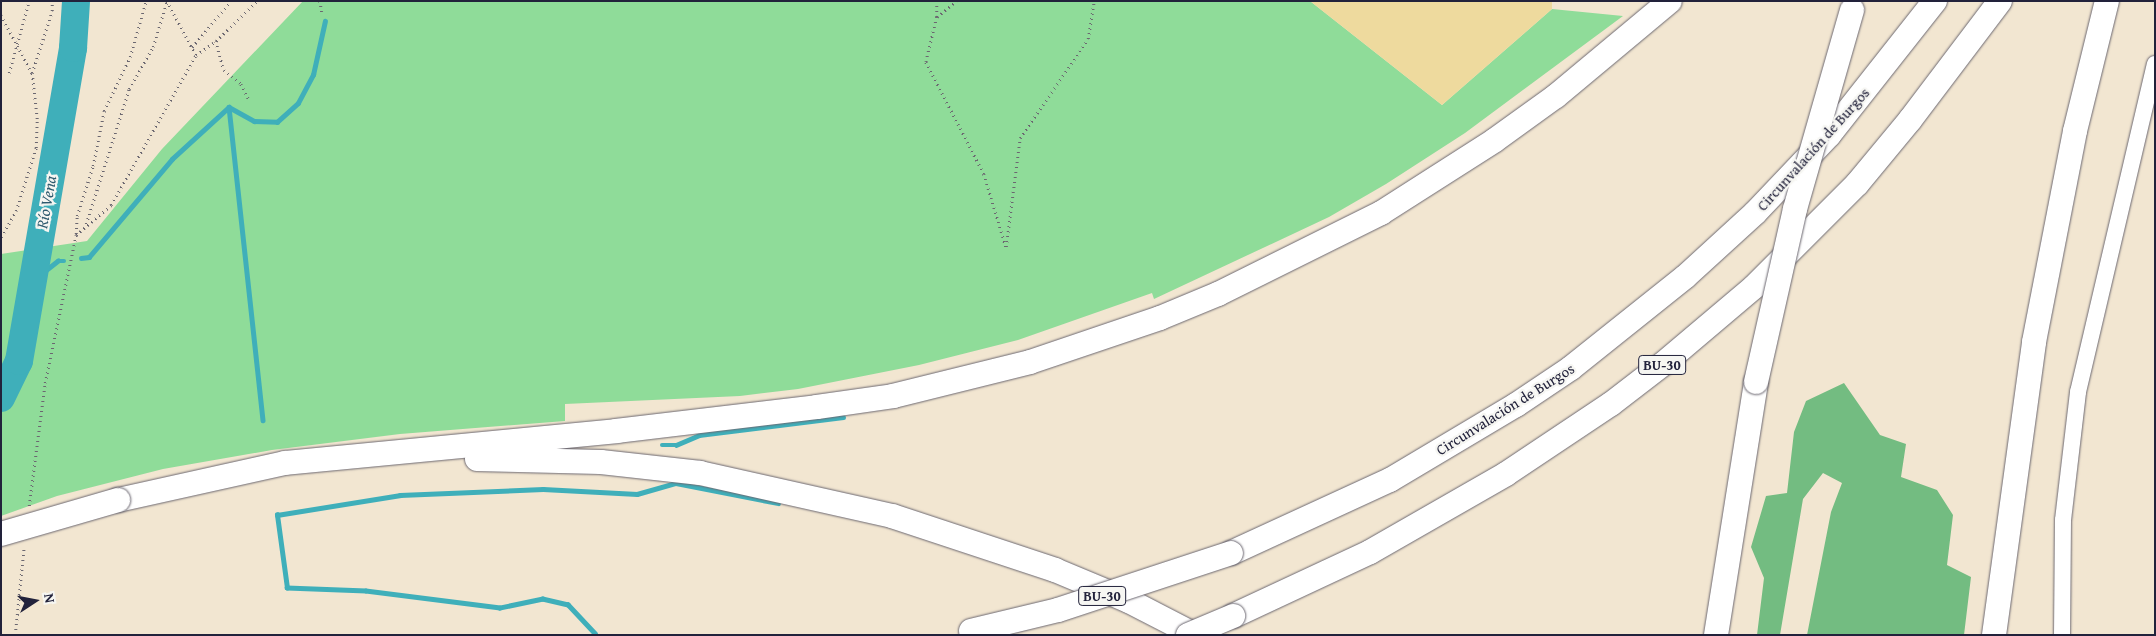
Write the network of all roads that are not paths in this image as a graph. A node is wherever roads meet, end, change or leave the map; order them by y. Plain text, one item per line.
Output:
1 (1670, 1) edge
2 (1935, 1) edge
3 (2000, 1) edge
4 (2107, 1) edge
5 (1854, 6) edge
6 (2155, 64) edge
7 (227, 476) junction
8 (1, 534) edge
9 (963, 633) edge
10 (1188, 635) edge
11 (1194, 635) edge
12 (1716, 635) edge
13 (1994, 635) edge
14 (2062, 635) edge

1 - 7 highway
2 - 9 highway, Circunvalación de Burgos / BU-30, bridge
3 - 10 highway, BU-30, bridge
4 - 13 highway
5 - 12 highway, bridge
6 - 14 street
7 - 8 highway, bridge
7 - 11 highway

